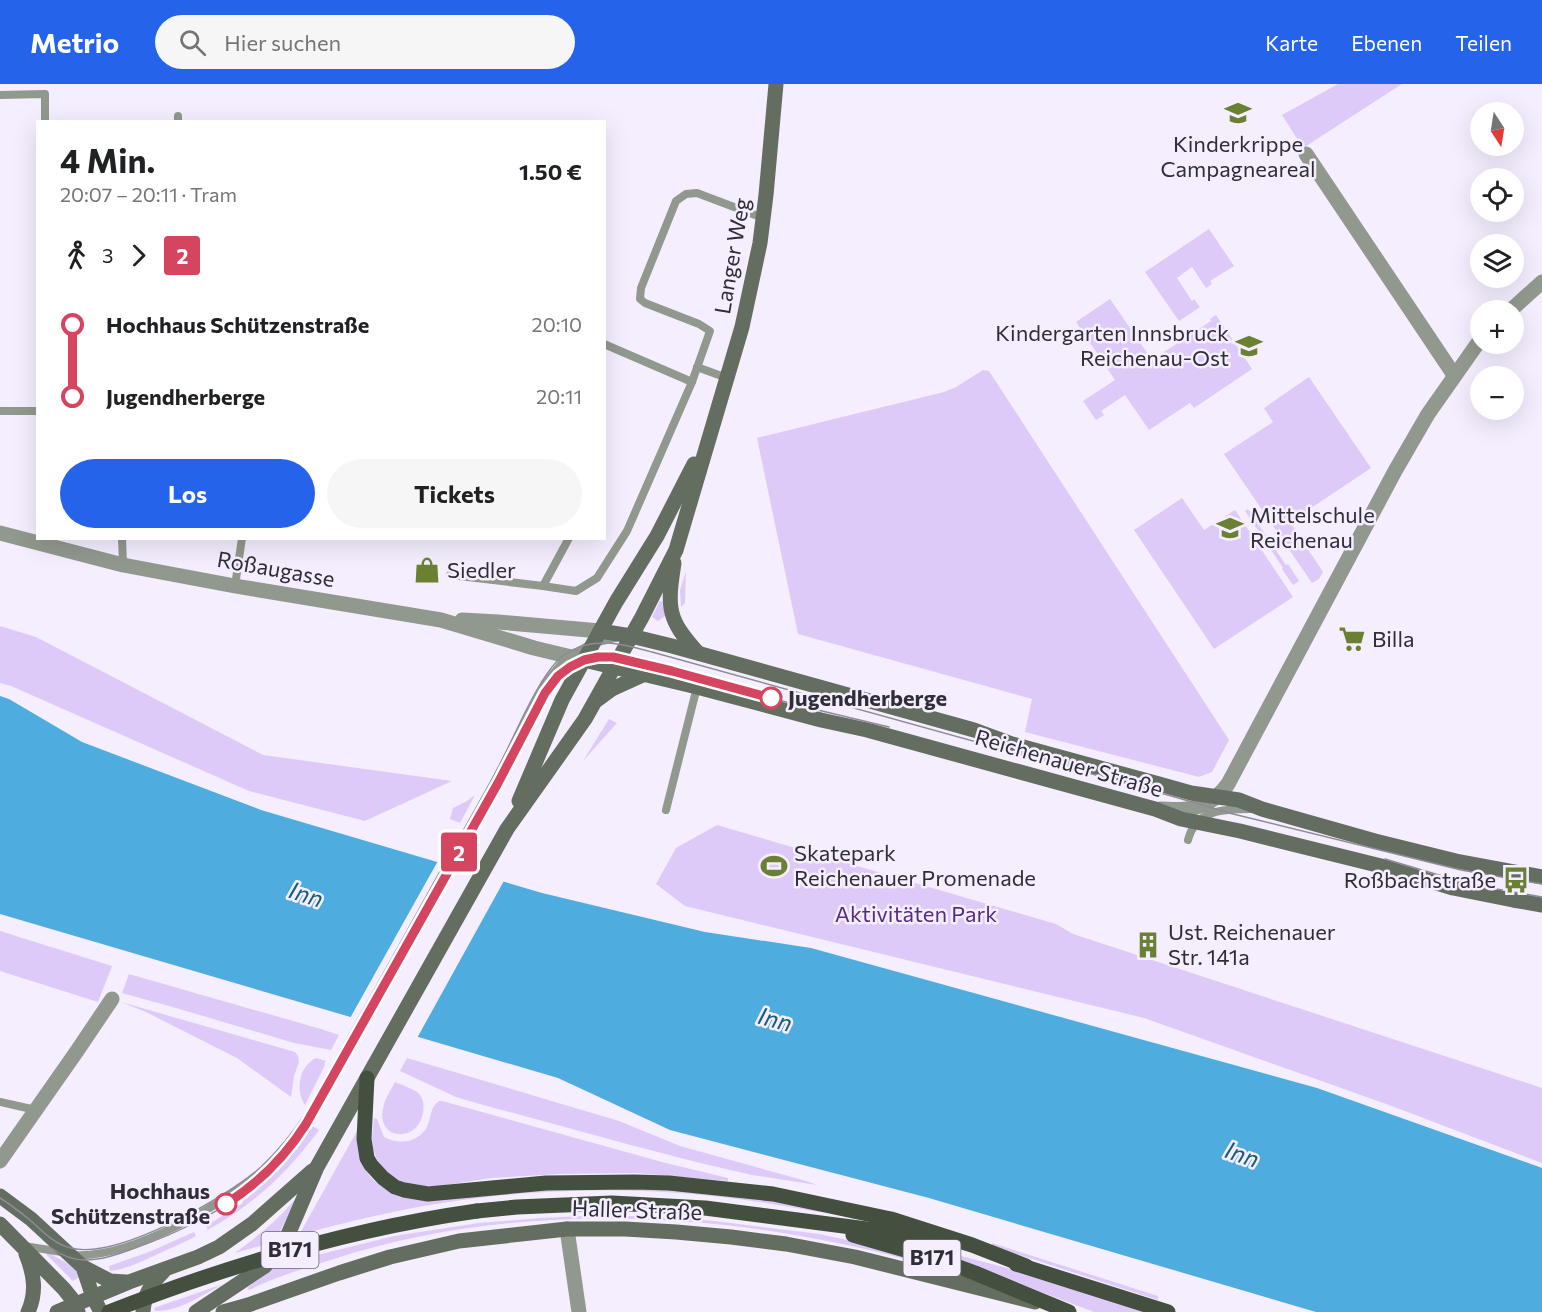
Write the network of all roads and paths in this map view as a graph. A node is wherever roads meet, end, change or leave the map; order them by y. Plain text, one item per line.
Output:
1 (776, 84) edge
2 (0, 95) edge
3 (45, 120) edge
4 (1306, 154) dead end
5 (763, 218) junction
6 (1542, 282) edge
7 (1522, 300) edge
8 (606, 345) edge
9 (1470, 353) edge
10 (697, 367) junction
11 (1454, 375) junction
12 (727, 378) junction
13 (692, 381) junction
14 (0, 411) edge
15 (36, 411) edge
16 (711, 431) junction
17 (0, 533) edge
18 (122, 540) edge
19 (242, 540) edge
20 (568, 540) edge
21 (676, 550) junction
22 (123, 565) junction
23 (450, 575) dead end
24 (235, 586) junction
25 (543, 586) junction
26 (441, 620) junction
27 (631, 636) junction
28 (596, 637) junction
29 (698, 653) junction
30 (577, 658) junction
31 (614, 667) junction
32 (645, 674) junction
33 (545, 683) junction
34 (697, 687) junction
35 (593, 704) junction
36 (1232, 777) junction
37 (1217, 796) junction
38 (1239, 800) junction
39 (1155, 809) junction
40 (1262, 809) junction
41 (666, 810) dead end
42 (1197, 821) junction
43 (507, 829) junction
44 (1188, 840) dead end
45 (1542, 877) edge
46 (1542, 905) edge
47 (112, 999) dead end
48 (367, 1078) junction
49 (0, 1102) edge
50 (36, 1110) junction
51 (0, 1161) edge
52 (317, 1167) junction
53 (0, 1196) edge
54 (805, 1221) junction
55 (0, 1224) edge
56 (567, 1229) junction
57 (23, 1246) junction
58 (71, 1255) junction
59 (1026, 1266) junction
60 (83, 1267) junction
61 (171, 1267) junction
62 (129, 1282) junction
63 (93, 1297) junction
64 (1053, 1306) junction
65 (77, 1308) edge
66 (28, 1312) edge
67 (57, 1312) edge
68 (101, 1312) edge
69 (109, 1312) edge
70 (143, 1312) edge
71 (196, 1312) edge
72 (223, 1312) edge
73 (579, 1312) edge
74 (1069, 1312) edge
75 (1168, 1312) edge

1 - 5 main road, Langer Weg
2 - 3 lane
4 - 11 street
5 - 10 lane
5 - 12 main road, Langer Weg
6 - 7 street
8 - 13 lane
9 - 11 street
10 - 12 lane
10 - 13 lane
11 - 36 street
12 - 16 main road, Langer Weg
13 - 25 lane
14 - 15 lane
16 - 21 main road, Langer Weg
16 - 28 main road, Langer Weg
17 - 22 street, Roßaugasse
18 - 22 lane
19 - 24 lane
20 - 25 lane
21 - 27 main road, Langer Weg
21 - 29 main road
22 - 24 street, Roßaugasse
23 - 25 lane
24 - 26 street, Roßaugasse
26 - 28 street, Roßaugasse
26 - 30 street, Roßaugasse
27 - 28 main road, Reichenauer Straße
27 - 29 main road, Reichenauer Straße
27 - 31 main road, Langer Weg
28 - 30 main road, Langer Weg
29 - 37 main road, Reichenauer Straße
30 - 31 main road, Reichenauer Straße
30 - 33 lane
30 - 33 lane
30 - 43 main road, Langer Weg
31 - 32 main road, Reichenauer Straße
31 - 35 main road, Langer Weg
32 - 34 main road, Reichenauer Straße
32 - 35 main road
33 - 58 lane
34 - 39 main road, Reichenauer Straße
34 - 41 lane
35 - 43 main road, Langer Weg
36 - 37 street
36 - 38 street
37 - 38 main road, Reichenauer Straße
37 - 39 street
38 - 40 main road, Reichenauer Straße
39 - 42 main road, Reichenauer Straße
40 - 42 lane
40 - 45 main road, Reichenauer Straße
42 - 44 lane
42 - 46 main road, Reichenauer Straße
43 - 48 main road
47 - 50 street
48 - 52 main road
48 - 59 main road
49 - 50 lane
50 - 51 street
52 - 61 main road
52 - 71 main road
53 - 58 main road
54 - 59 main road, Haller Straße / B171
54 - 64 main road, Haller Straße / B171
54 - 69 main road, Haller Straße / B171, bridge
55 - 57 main road
56 - 64 main road, Haller Straße / B171
56 - 72 main road, Haller Straße / B171
56 - 73 street
57 - 58 lane
57 - 65 main road
57 - 66 main road
58 - 60 main road
59 - 75 main road, Haller Straße / B171
60 - 62 main road
60 - 63 main road
61 - 62 main road
61 - 70 main road
62 - 63 main road
63 - 65 main road
63 - 68 main road
64 - 74 main road, Haller Straße / B171
65 - 67 main road

